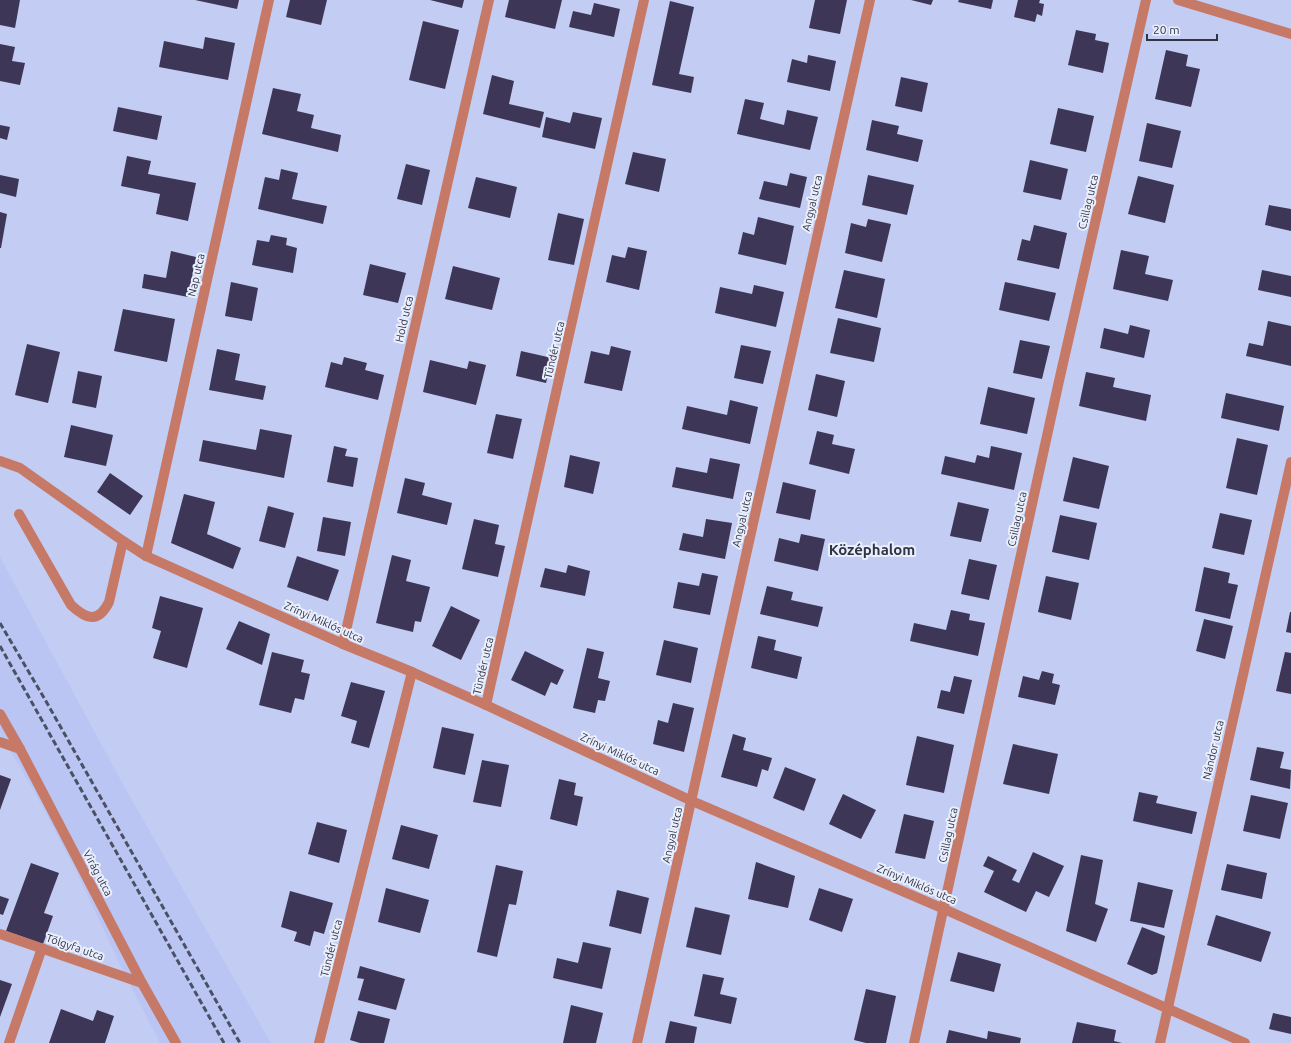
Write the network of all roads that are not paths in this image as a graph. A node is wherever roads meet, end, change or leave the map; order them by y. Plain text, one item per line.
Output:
1 (269, 0) edge
2 (489, 0) edge
3 (644, 0) edge
4 (870, 0) edge
5 (1146, 0) edge
6 (1178, 0) edge
7 (1291, 34) edge
8 (0, 461) edge
9 (1291, 462) edge
10 (19, 514) dead end
11 (123, 541) junction
12 (146, 556) junction
13 (342, 644) junction
14 (412, 672) junction
15 (486, 705) junction
16 (0, 714) edge
17 (0, 742) edge
18 (20, 749) junction
19 (692, 801) junction
20 (944, 909) junction
21 (0, 934) edge
22 (42, 948) junction
23 (142, 983) junction
24 (1168, 1008) junction
25 (9, 1043) edge
26 (176, 1043) edge
27 (319, 1043) edge
28 (637, 1043) edge
29 (914, 1043) edge
30 (1160, 1043) edge
31 (1245, 1043) edge

1 - 12 street, Nap utca
2 - 13 street, Hold utca
3 - 15 street, Tündér utca
4 - 19 street, Angyal utca
5 - 20 street, Csillag utca
6 - 7 street
8 - 11 street, Zrínyi Miklós utca
9 - 24 street, Nándor utca
10 - 11 street
11 - 12 street, Zrínyi Miklós utca
12 - 13 street, Zrínyi Miklós utca
13 - 14 street, Zrínyi Miklós utca
14 - 15 street, Zrínyi Miklós utca
14 - 27 street, Tündér utca
15 - 19 street, Zrínyi Miklós utca
16 - 18 street, Virág utca
17 - 18 street
18 - 23 street, Virág utca
19 - 20 street, Zrínyi Miklós utca
19 - 28 street, Angyal utca
20 - 24 street, Zrínyi Miklós utca
20 - 29 street, Csillag utca
21 - 22 street, Tölgyfa utca
22 - 23 street, Tölgyfa utca
22 - 25 street
23 - 26 street, Virág utca
24 - 30 street, Nándor utca
24 - 31 street, Zrínyi Miklós utca

